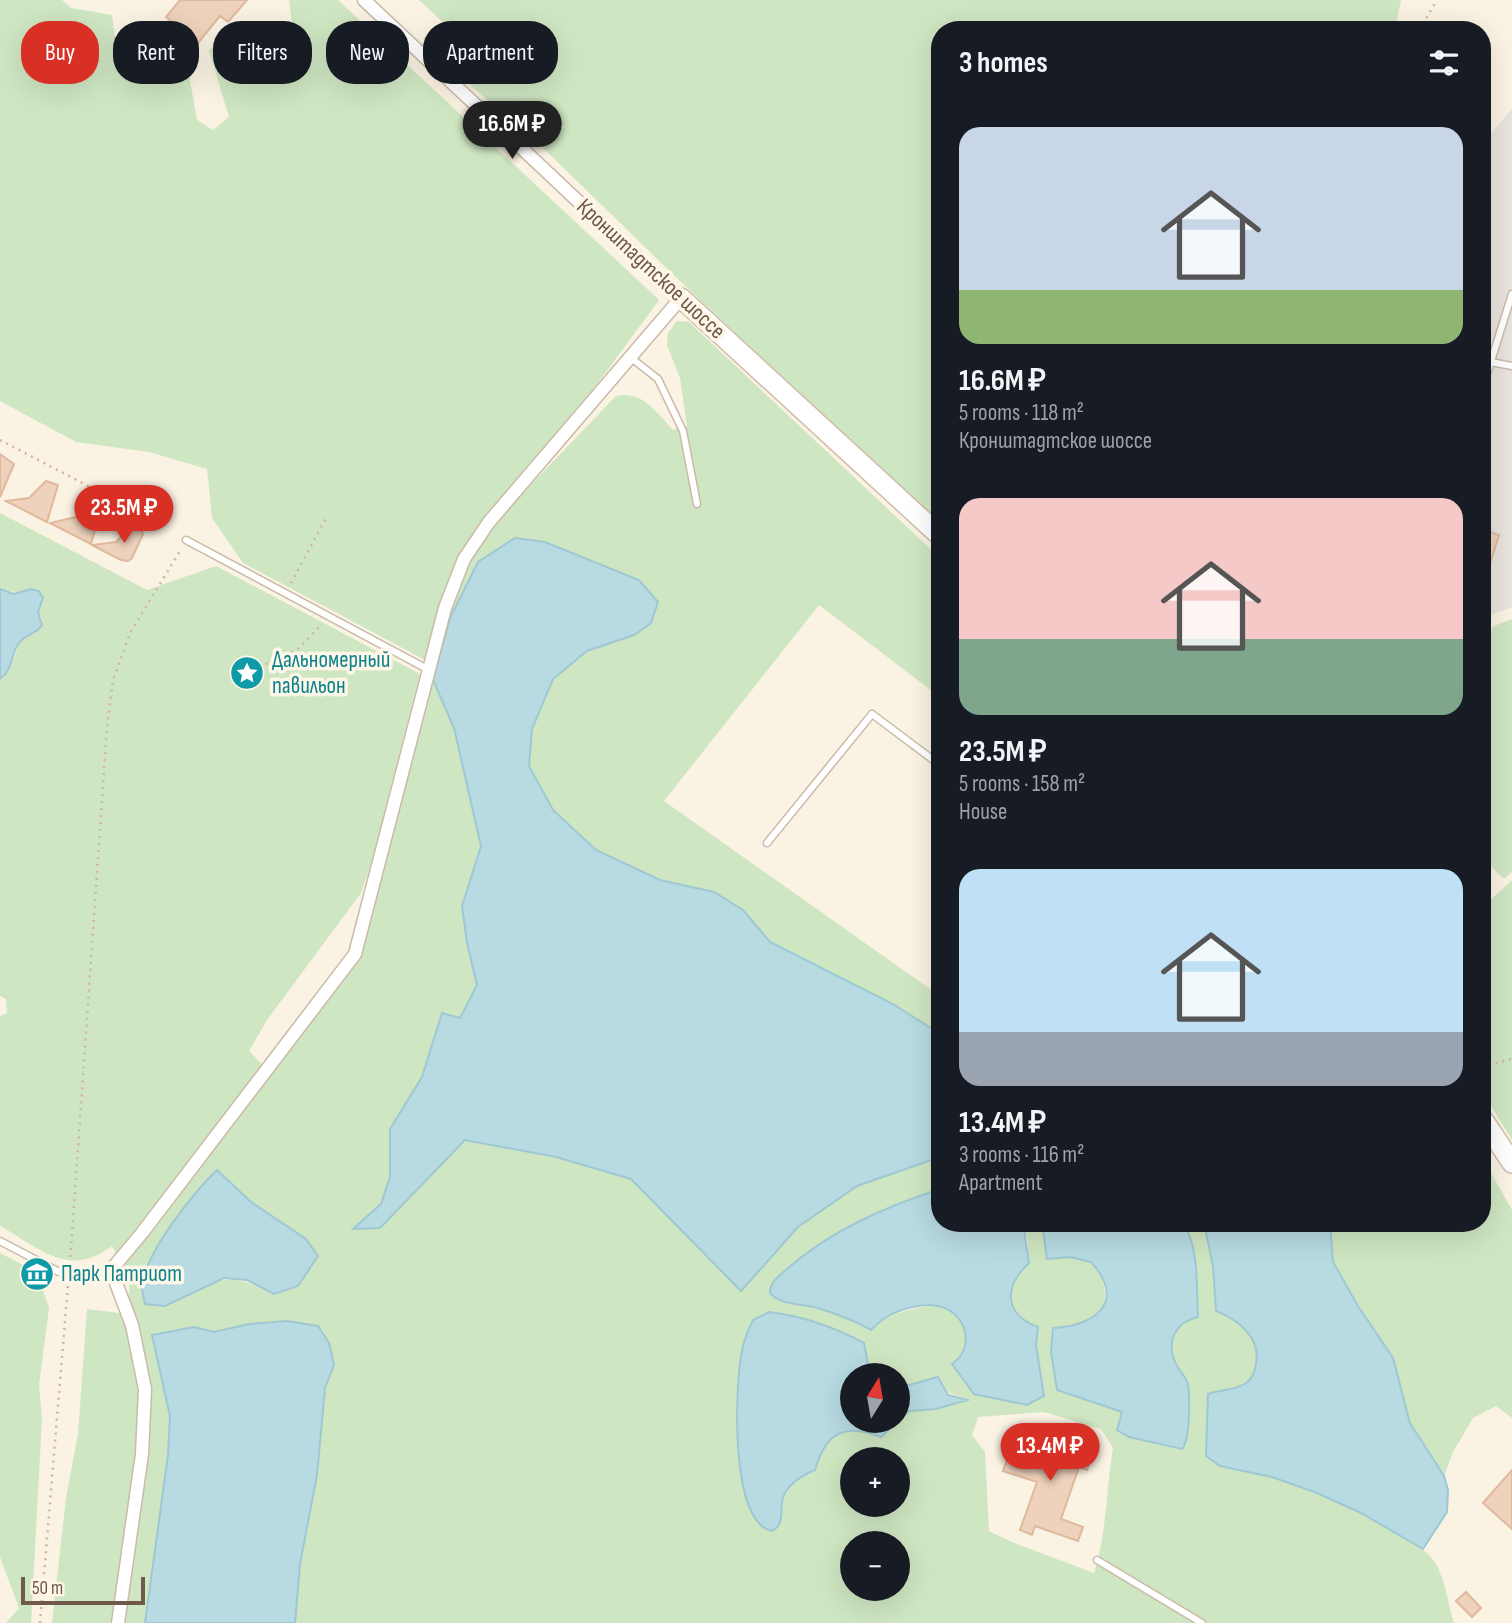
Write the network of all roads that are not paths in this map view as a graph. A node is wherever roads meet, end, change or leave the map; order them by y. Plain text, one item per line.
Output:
1 (364, 0) edge
2 (1512, 294) edge
3 (681, 298) junction
4 (630, 357) junction
5 (1491, 362) joint
6 (1512, 366) edge
7 (697, 505) dead end
8 (931, 528) edge
9 (187, 540) road end
10 (429, 670) junction
11 (931, 758) edge
12 (767, 843) dead end
13 (1491, 1132) edge
14 (1512, 1163) edge
15 (0, 1241) edge
16 (111, 1270) junction
17 (1097, 1560) dead end
18 (118, 1623) edge
19 (1202, 1623) edge

1 - 3 street, Кронштадтское шоссе
2 - 5 lane
3 - 4 street
3 - 8 street, Кронштадтское шоссе
4 - 7 lane
4 - 10 street
5 - 6 lane
9 - 10 lane
10 - 16 street
11 - 12 lane
13 - 14 street
15 - 16 lane
16 - 18 street
17 - 19 lane

